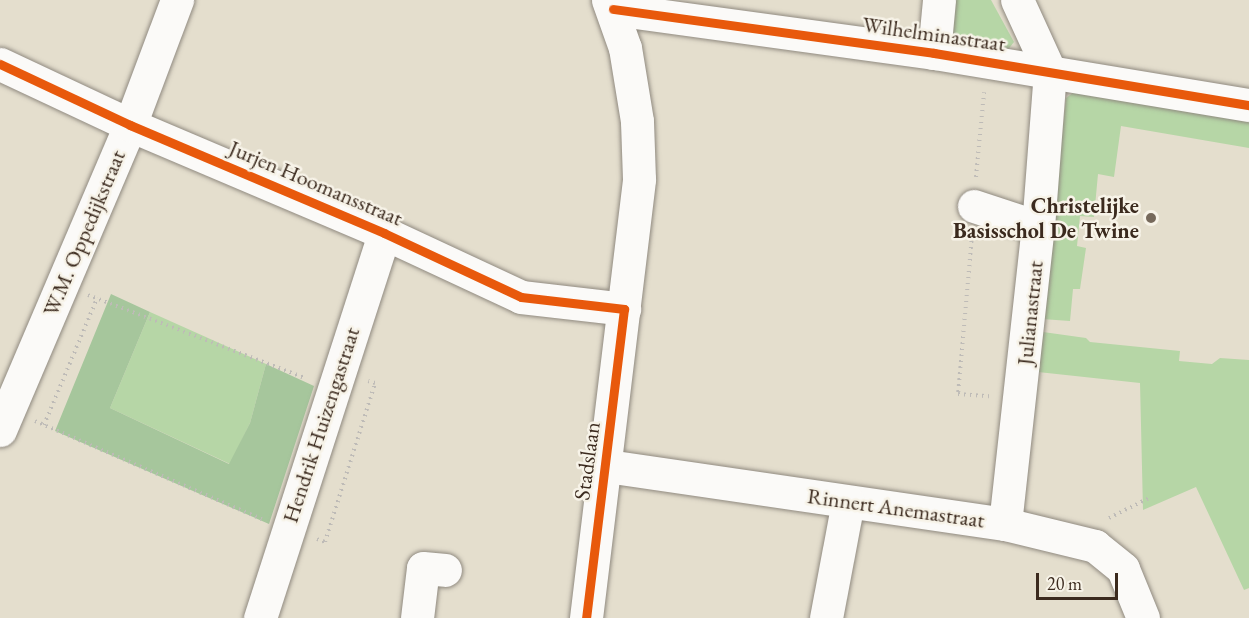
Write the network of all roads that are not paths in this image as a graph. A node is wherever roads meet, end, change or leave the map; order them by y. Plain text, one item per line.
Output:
1 (177, 0) edge
2 (939, 0) edge
3 (1017, 0) edge
4 (610, 5) edge
5 (934, 53) junction
6 (0, 64) edge
7 (1050, 72) junction
8 (1249, 105) edge
9 (130, 125) junction
10 (974, 206) road end
11 (1038, 227) junction
12 (384, 233) junction
13 (624, 309) junction
14 (5, 420) edge
15 (607, 466) junction
16 (848, 502) junction
17 (1005, 524) junction
18 (445, 570) dead end
19 (260, 618) edge
20 (417, 618) edge
21 (586, 618) edge
22 (826, 618) edge
23 (1143, 618) edge

1 - 9 street, W.M. Oppedijkstraat
2 - 5 street
3 - 7 street, Julianastraat
4 - 5 street, Wilhelminastraat
4 - 13 street, Stadslaan
5 - 7 street, Wilhelminastraat
6 - 9 street, Jurjen Hoomansstraat
7 - 8 street, Wilhelminastraat
7 - 11 street, Julianastraat
9 - 12 street, Jurjen Hoomansstraat
9 - 14 street, W.M. Oppedijkstraat
10 - 11 street
11 - 17 street, Julianastraat
12 - 13 street, Jurjen Hoomansstraat
12 - 19 street, Hendrik Huizengastraat
13 - 15 street, Stadslaan
15 - 16 street, Rinnert Anemastraat
15 - 21 street, Stadslaan
16 - 17 street, Rinnert Anemastraat
16 - 22 street
17 - 23 street, Rinnert Anemastraat
18 - 20 street

